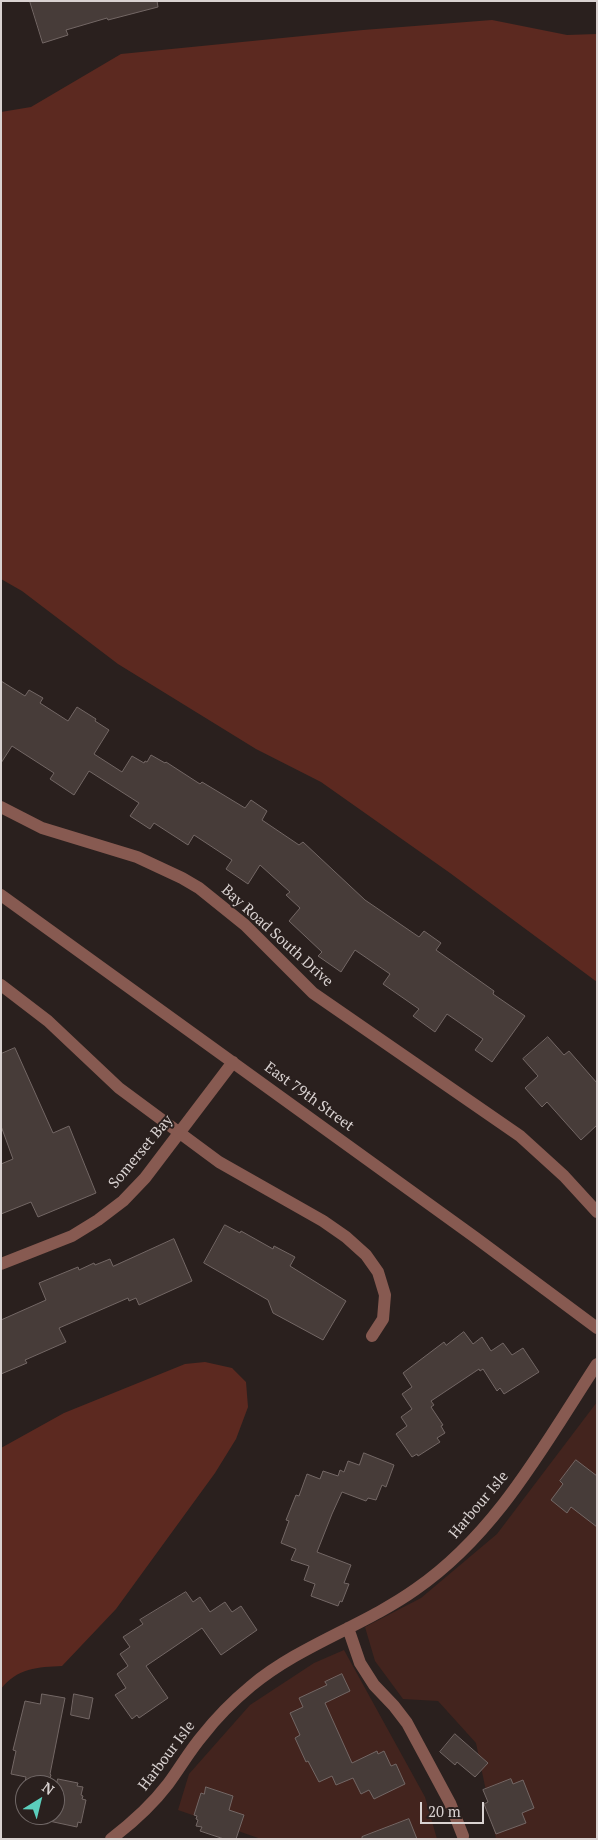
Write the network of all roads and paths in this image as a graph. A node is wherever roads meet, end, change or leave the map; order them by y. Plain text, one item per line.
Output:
1 (1, 807) edge
2 (1, 895) edge
3 (1, 985) edge
4 (233, 1062) junction
5 (179, 1132) junction
6 (597, 1212) edge
7 (1, 1264) edge
8 (597, 1328) edge
9 (372, 1336) dead end
10 (597, 1364) edge
11 (348, 1628) junction
12 (463, 1836) dead end
13 (111, 1839) edge

1 - 6 street, Bay Road South Drive
2 - 4 street, East 79th Street
3 - 5 street
4 - 5 street, Somerset Bay
4 - 8 street, East 79th Street
5 - 7 street, Somerset Bay
5 - 9 street
10 - 11 street, Harbour Isle
11 - 12 street
11 - 13 street, Harbour Isle

